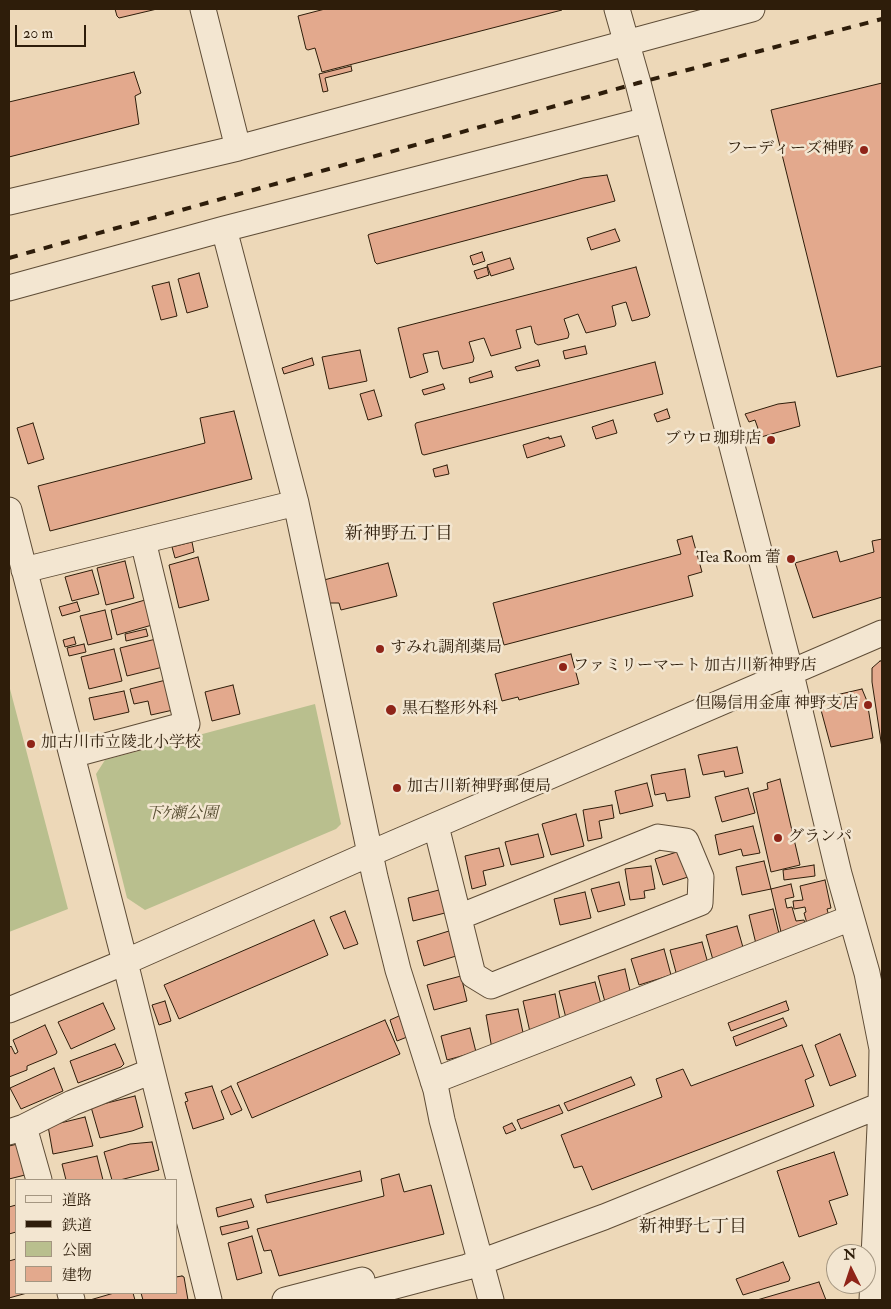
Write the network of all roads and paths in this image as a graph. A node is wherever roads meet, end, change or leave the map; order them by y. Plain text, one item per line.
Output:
1 (203, 9) edge
2 (616, 9) edge
3 (752, 9) edge
4 (625, 42) junction
5 (647, 120) junction
6 (238, 148) junction
7 (9, 202) edge
8 (224, 229) junction
9 (9, 288) edge
10 (296, 503) junction
11 (9, 510) edge
12 (142, 541) junction
13 (24, 570) junction
14 (882, 633) edge
15 (790, 674) junction
16 (72, 755) junction
17 (436, 826) junction
18 (370, 854) junction
19 (459, 917) junction
20 (851, 918) junction
21 (125, 962) junction
22 (874, 973) edge
23 (9, 1010) edge
24 (152, 1071) junction
25 (433, 1081) junction
26 (881, 1105) junction
27 (16, 1130) edge
28 (39, 1179) edge
29 (474, 1264) junction
30 (291, 1299) edge
31 (209, 1300) edge
32 (342, 1300) edge
33 (491, 1300) edge
34 (872, 1300) edge

1 - 6 street
2 - 4 street
3 - 4 street
4 - 5 street
4 - 6 street
5 - 8 street
5 - 15 street
6 - 7 street
8 - 9 street
8 - 10 street
10 - 12 street
10 - 18 street
11 - 13 street
12 - 13 street
12 - 16 street
13 - 16 street
14 - 15 street
15 - 17 street
15 - 20 street
16 - 21 street
17 - 18 street
17 - 19 street
18 - 21 street
18 - 25 street
19 - 19 street
20 - 22 street
20 - 25 street
21 - 23 street
21 - 24 street
22 - 26 street
24 - 27 street
24 - 31 street
25 - 29 street
26 - 29 street
26 - 34 street
27 - 28 street
29 - 30 street
29 - 32 street
29 - 33 street

